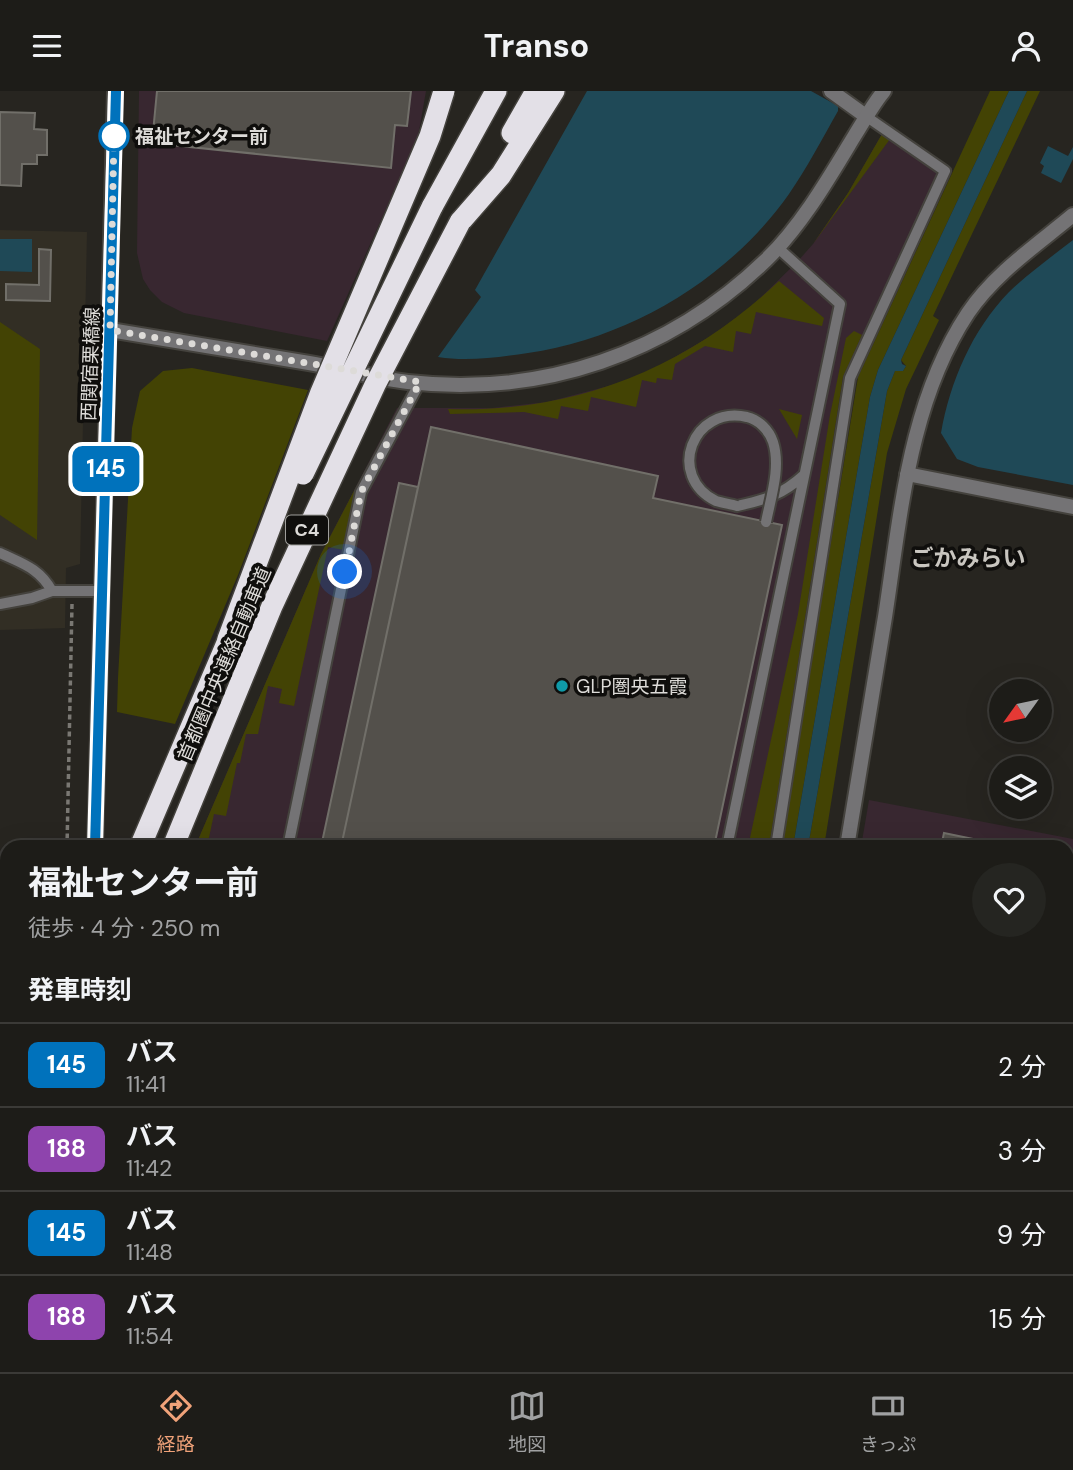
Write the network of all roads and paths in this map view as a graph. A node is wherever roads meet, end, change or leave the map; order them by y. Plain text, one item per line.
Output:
1 (116, 91) edge
2 (444, 91) edge
3 (496, 91) edge
4 (536, 91) edge
5 (554, 91) edge
6 (831, 91) edge
7 (884, 91) edge
8 (867, 117) junction
9 (1073, 215) edge
10 (460, 222) junction
11 (777, 247) junction
12 (110, 330) junction
13 (420, 382) junction
14 (907, 474) junction
15 (804, 475) junction
16 (1073, 507) edge
17 (766, 522) dead end
18 (0, 553) edge
19 (52, 591) junction
20 (73, 591) junction
21 (103, 591) junction
22 (0, 604) edge
23 (228, 639) junction
24 (67, 840) edge
25 (95, 840) edge
26 (143, 840) edge
27 (176, 840) edge
28 (289, 840) edge
29 (728, 840) edge
30 (777, 840) edge
31 (848, 840) edge

1 - 12 main road, 西関宿栗橋線
2 - 23 highway, bridge
3 - 23 highway, 首都圏中央連絡自動車道 / C4, bridge
4 - 10 highway, 首都圏中央連絡自動車道 / C4
5 - 10 highway
6 - 8 street
7 - 8 street
8 - 11 street
8 - 30 lane
9 - 14 street
10 - 27 highway, 首都圏中央連絡自動車道 / C4, bridge
11 - 13 street
11 - 15 lane
12 - 13 street
12 - 21 main road, 西関宿栗橋線
13 - 28 lane
14 - 16 street
14 - 31 street
15 - 17 lane, bridge
15 - 29 lane
18 - 19 lane
19 - 20 lane
19 - 22 lane
20 - 21 lane
20 - 24 path
21 - 25 main road, 西関宿栗橋線
23 - 26 highway, 首都圏中央連絡自動車道 / C4

